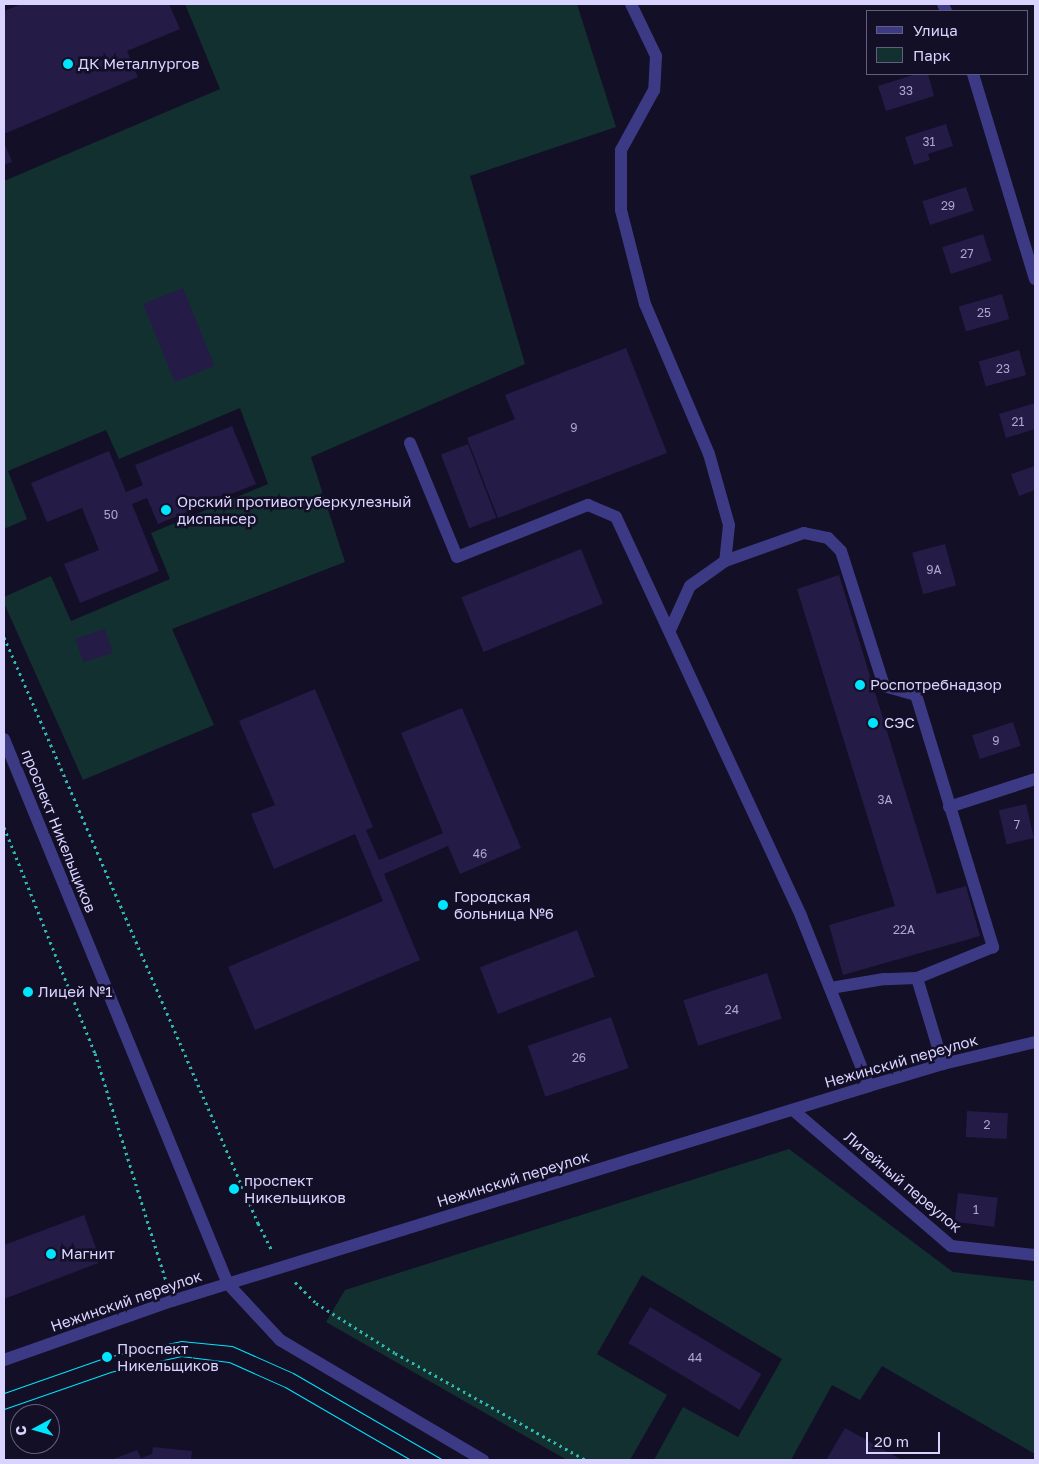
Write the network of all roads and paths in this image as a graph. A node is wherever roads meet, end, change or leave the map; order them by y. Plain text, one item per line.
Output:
1 (631, 4) edge
2 (973, 75) edge
3 (1035, 279) edge
4 (410, 443) dead end
5 (724, 561) junction
6 (670, 630) junction
7 (4, 637) edge
8 (4, 739) edge
9 (8, 760) edge
10 (1035, 779) edge
11 (949, 807) junction
12 (4, 827) edge
13 (917, 978) junction
14 (830, 988) junction
15 (1035, 1042) edge
16 (943, 1064) junction
17 (870, 1086) junction
18 (792, 1110) junction
19 (1035, 1255) edge
20 (281, 1268) junction
21 (228, 1284) junction
22 (172, 1301) junction
23 (4, 1360) edge
24 (483, 1460) edge
25 (586, 1460) edge

1 - 5 street
2 - 3 street
4 - 6 street
5 - 6 street
5 - 11 street
6 - 14 street
7 - 20 path
8 - 9 street, проспект Никельщиков
9 - 21 street, проспект Никельщиков
10 - 11 street
11 - 13 street
12 - 22 path
13 - 14 street
13 - 16 street
14 - 17 street
15 - 16 street, Нежинский переулок
16 - 17 street, Нежинский переулок
17 - 18 street, Нежинский переулок
18 - 19 street, Литейный переулок
18 - 20 street, Нежинский переулок
20 - 21 street, Нежинский переулок
20 - 25 path
21 - 22 street, Нежинский переулок
21 - 24 street, проспект Никельщиков
22 - 23 street, Нежинский переулок

